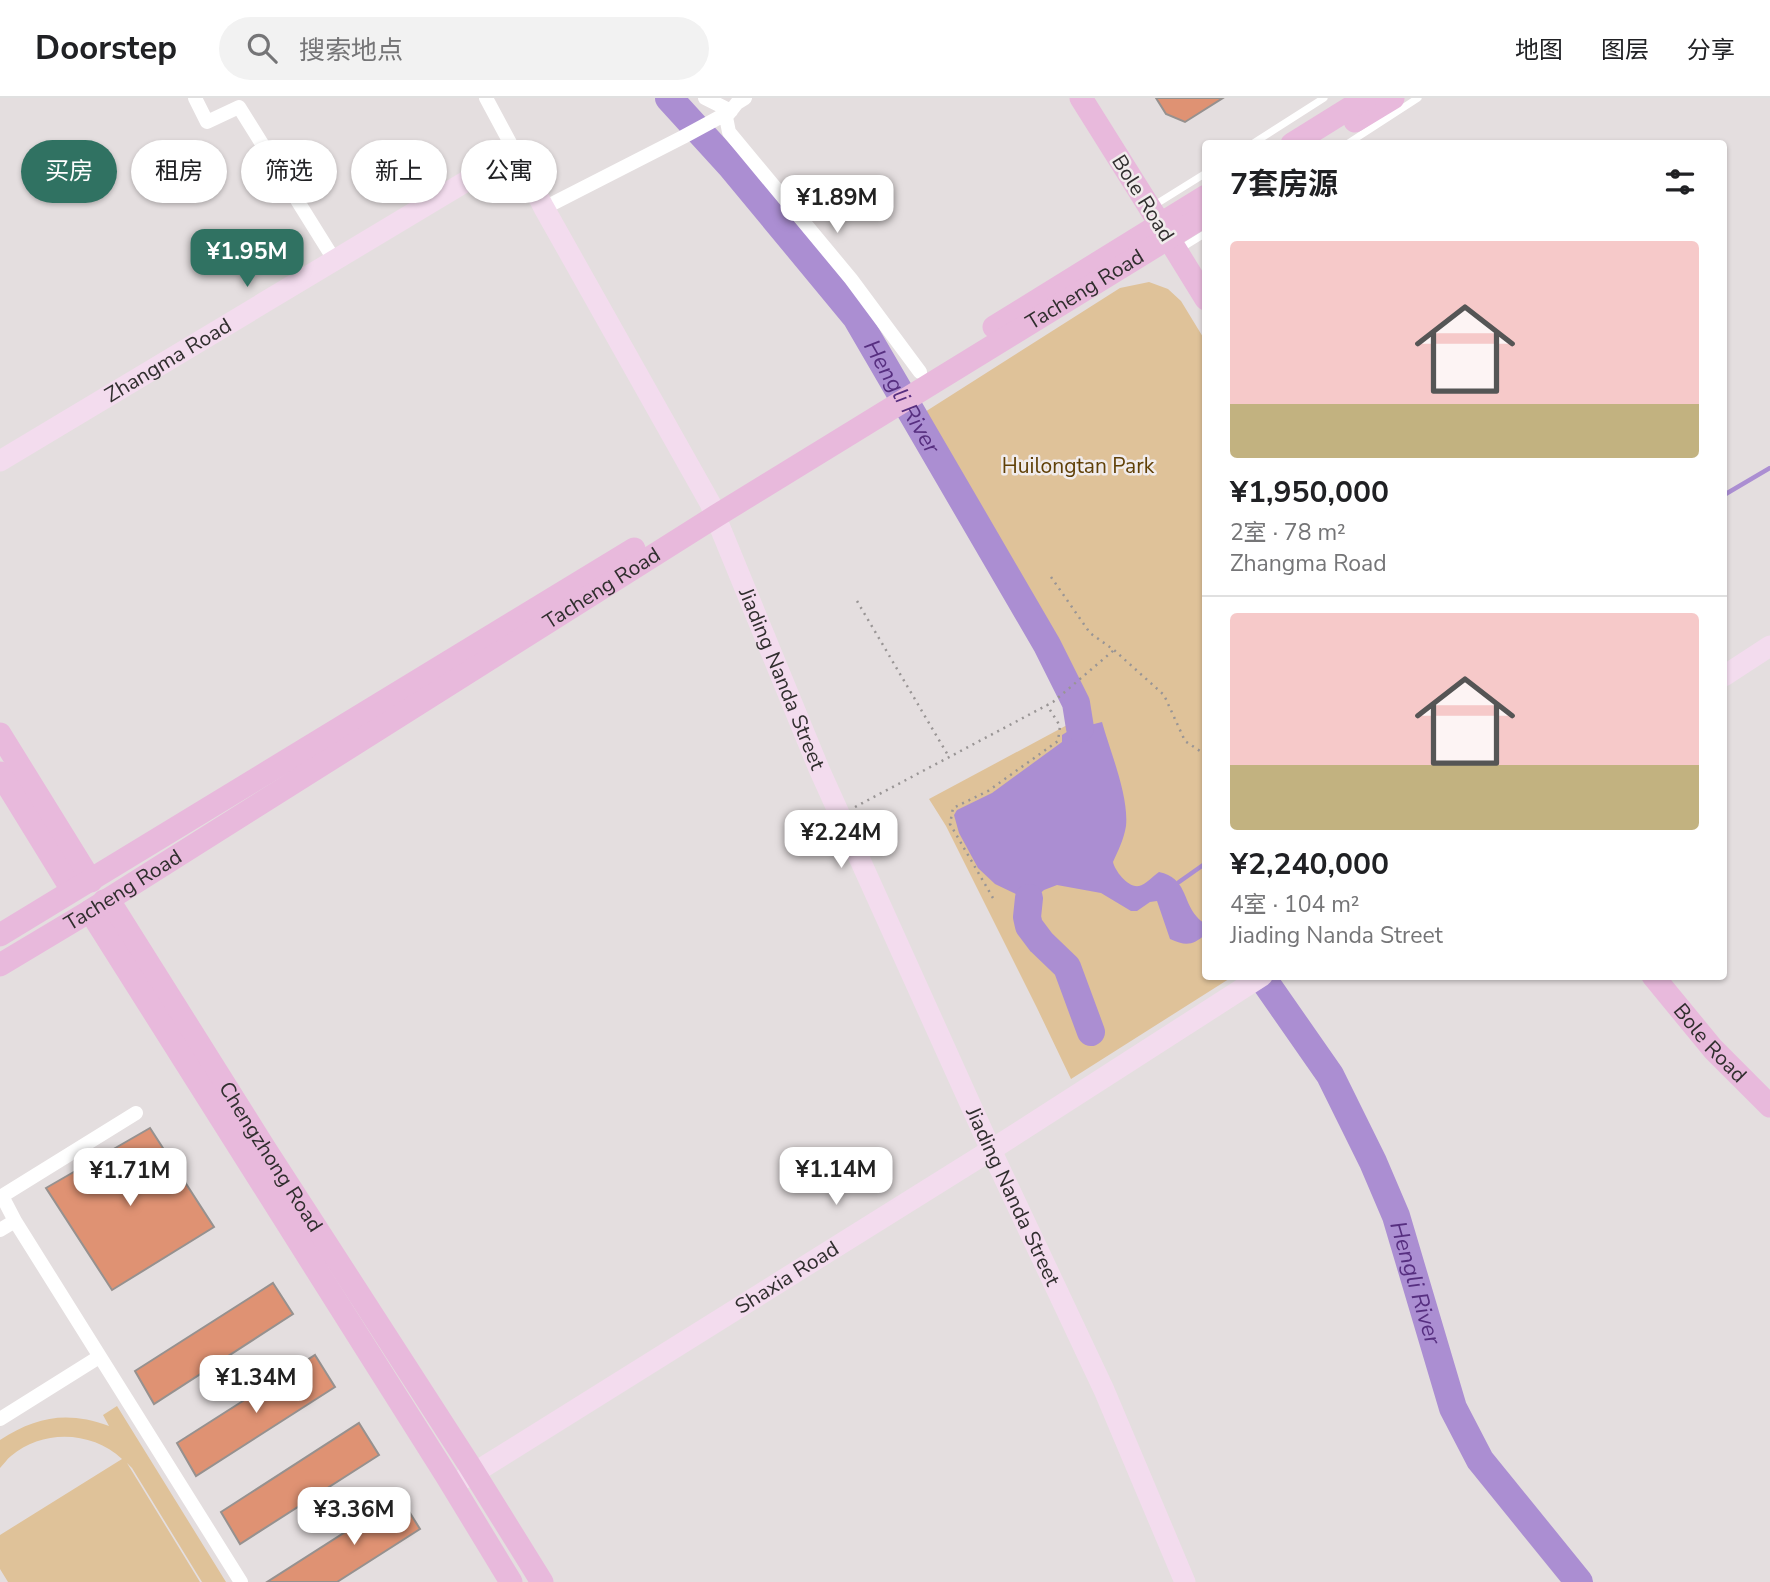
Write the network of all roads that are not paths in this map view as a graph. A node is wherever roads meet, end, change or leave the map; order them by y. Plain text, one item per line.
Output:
1 (195, 98) edge
2 (486, 98) edge
3 (705, 98) edge
4 (745, 98) edge
5 (1080, 98) edge
6 (1324, 98) edge
7 (1366, 98) edge
8 (1393, 98) edge
9 (1419, 98) edge
10 (731, 111) junction
11 (509, 140) edge
12 (1258, 140) edge
13 (1298, 140) edge
14 (1326, 140) edge
15 (1353, 140) edge
16 (1202, 179) edge
17 (461, 185) edge
18 (1202, 199) edge
19 (541, 203) edge
20 (544, 208) junction
21 (1202, 217) edge
22 (1164, 231) junction
23 (1202, 233) edge
24 (335, 261) junction
25 (1202, 293) edge
26 (917, 380) junction
27 (0, 461) edge
28 (713, 510) junction
29 (1770, 646) edge
30 (1770, 662) edge
31 (1727, 674) edge
32 (1727, 689) edge
33 (0, 734) edge
34 (0, 773) edge
35 (82, 885) junction
36 (97, 906) junction
37 (0, 935) edge
38 (0, 965) edge
39 (1656, 980) edge
40 (1245, 983) edge
41 (1770, 1107) edge
42 (136, 1113) dead end
43 (989, 1144) junction
44 (15, 1221) junction
45 (0, 1230) edge
46 (99, 1357) junction
47 (0, 1419) edge
48 (471, 1468) junction
49 (449, 1480) junction
50 (241, 1582) edge
51 (511, 1582) edge
52 (542, 1582) edge
53 (1185, 1582) edge

1 - 24 street
2 - 11 street, Jiading Nanda Street
3 - 10 street
4 - 10 street
5 - 22 main road, Bole Road
6 - 12 lane
7 - 13 main road
8 - 14 main road
9 - 15 lane
10 - 20 street
10 - 26 street
16 - 22 lane
17 - 24 street, Zhangma Road
18 - 22 main road, Tacheng Road
19 - 20 street, Jiading Nanda Street
20 - 28 street, Jiading Nanda Street
21 - 22 main road, Tacheng Road
22 - 23 lane
22 - 25 main road, Bole Road
22 - 26 main road, Tacheng Road
24 - 27 street, Zhangma Road
26 - 28 main road, Tacheng Road
28 - 35 main road, Tacheng Road
28 - 36 main road, Tacheng Road
28 - 43 street, Jiading Nanda Street
29 - 31 street
30 - 32 street
33 - 35 main road, Chengzhong Road
34 - 35 main road
35 - 36 street, Chengzhong Road
35 - 37 main road, Tacheng Road
36 - 38 main road, Tacheng Road
36 - 48 main road, Chengzhong Road
36 - 49 main road, Chengzhong Road
39 - 41 main road, Bole Road
40 - 43 street, Shaxia Road
42 - 44 street
43 - 48 street, Shaxia Road
43 - 53 street, Jiading Nanda Street
44 - 45 street
44 - 46 street
46 - 47 street
46 - 50 street
48 - 49 street, Shaxia Road
48 - 52 main road, Chengzhong Road
49 - 51 main road, Chengzhong Road

